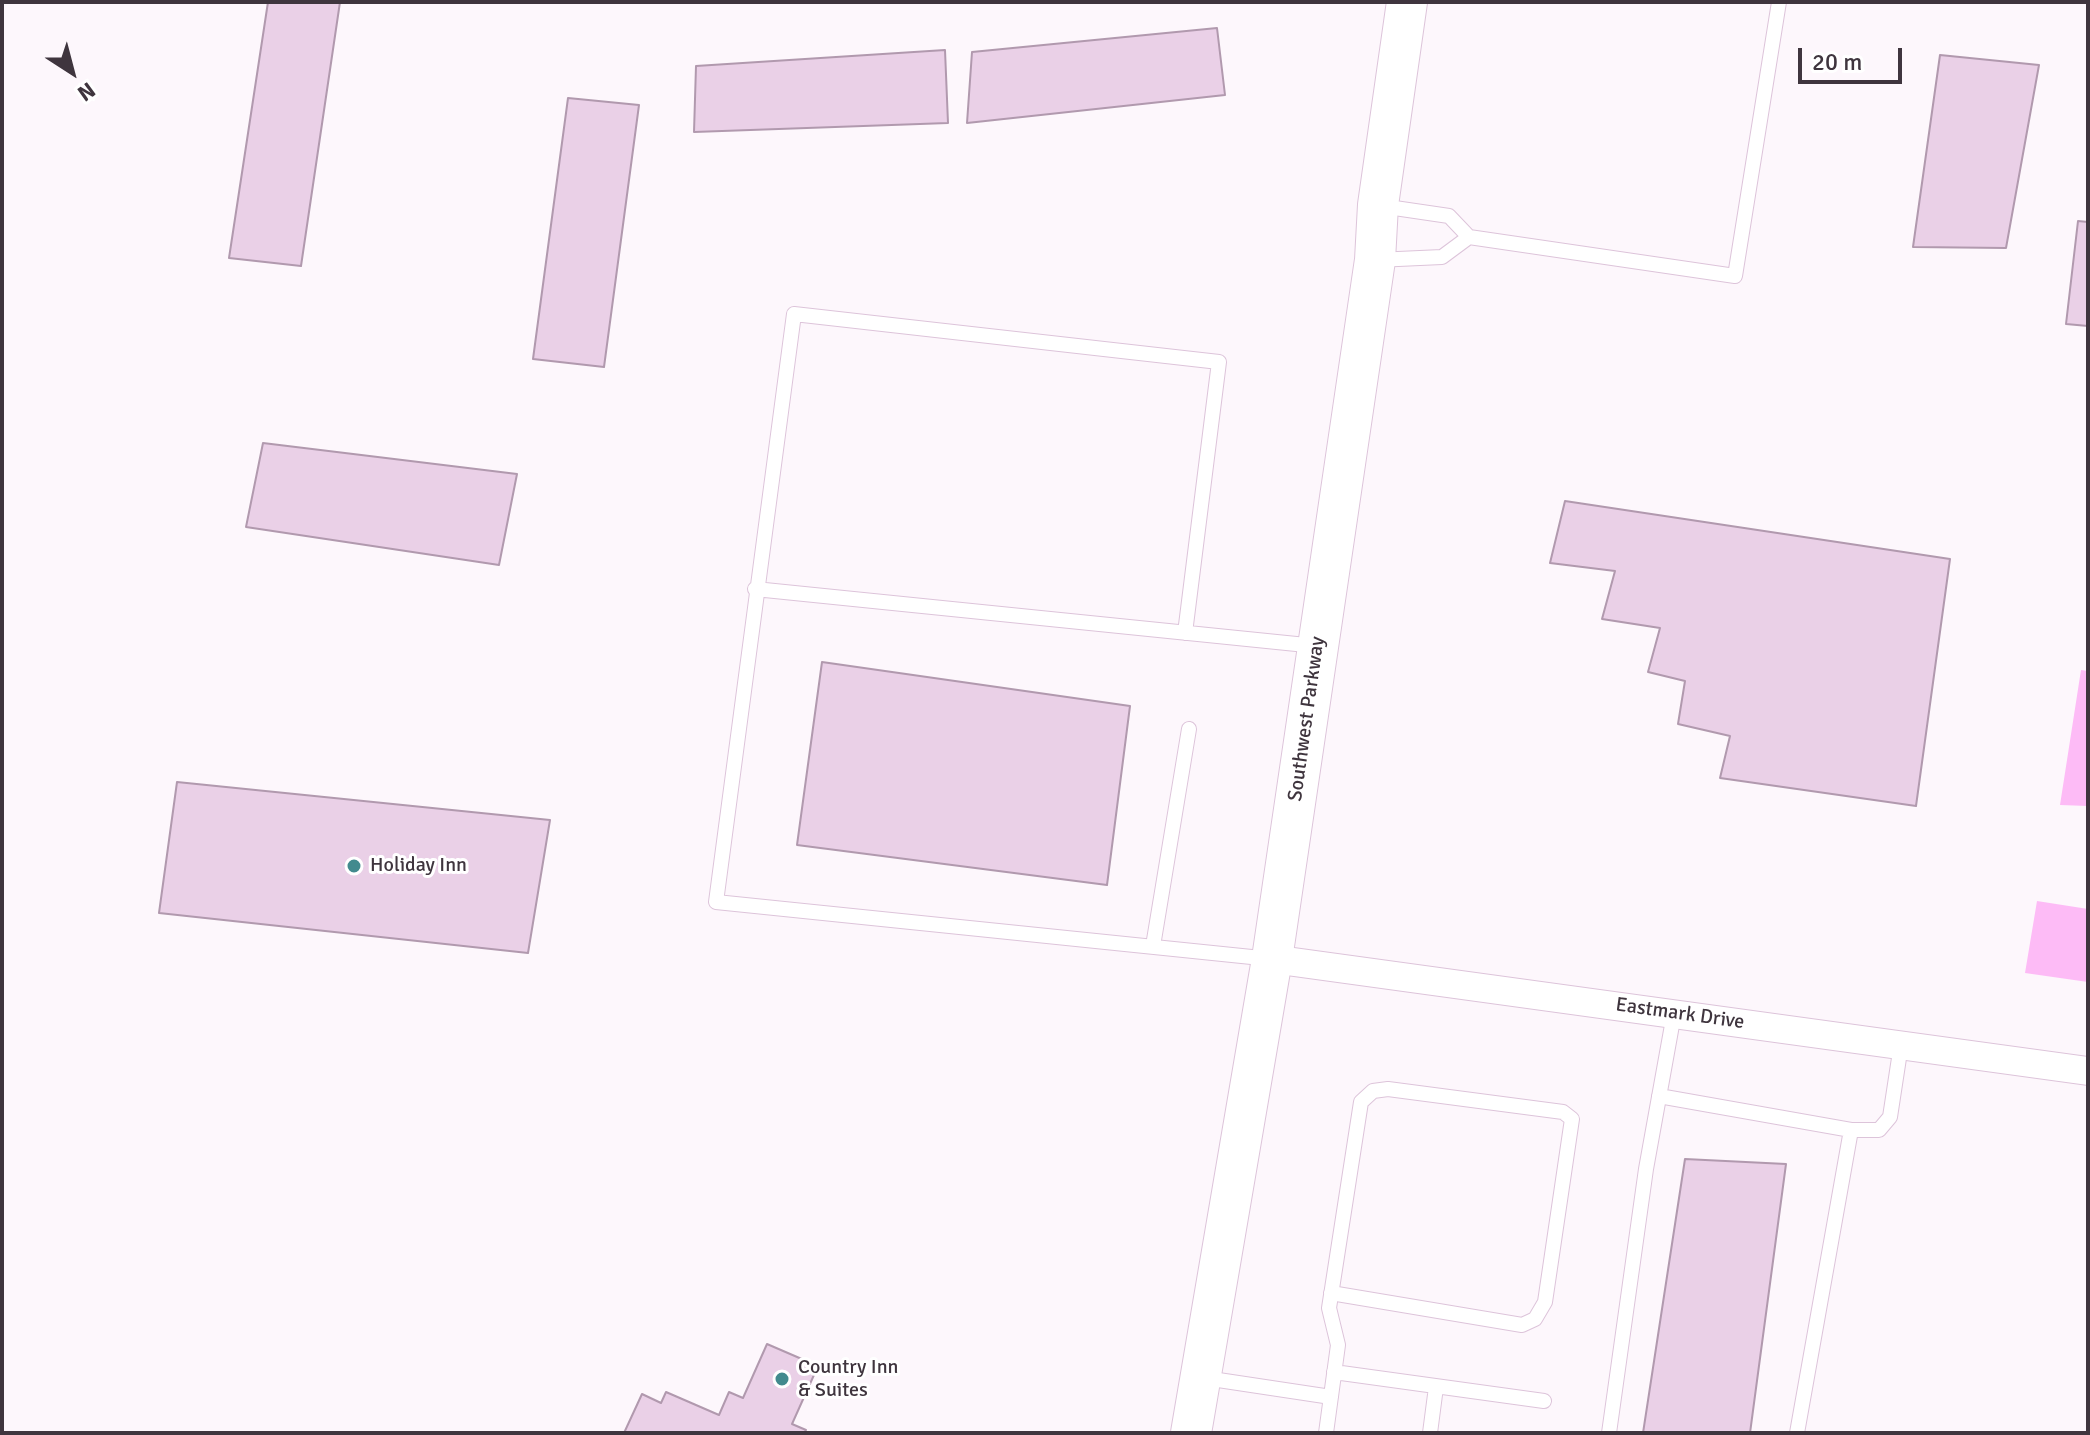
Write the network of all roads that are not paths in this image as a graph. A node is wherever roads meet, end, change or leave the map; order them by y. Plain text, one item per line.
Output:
1 (1407, 2) edge
2 (1779, 2) edge
3 (1378, 205) junction
4 (1469, 237) junction
5 (1375, 260) junction
6 (755, 589) junction
7 (1185, 633) junction
8 (1317, 646) junction
9 (1189, 729) dead end
10 (1153, 946) junction
11 (1272, 959) junction
12 (1674, 1014) junction
13 (1901, 1045) junction
14 (2088, 1071) edge
15 (1659, 1096) junction
16 (1851, 1130) junction
17 (1331, 1293) junction
18 (1334, 1372) junction
19 (1200, 1378) junction
20 (1436, 1387) junction
21 (1331, 1397) junction
22 (1544, 1401) dead end
23 (1191, 1433) edge
24 (1326, 1433) edge
25 (1430, 1433) edge
26 (1609, 1433) edge
27 (1797, 1433) edge

1 - 3 main road, Southwest Parkway
2 - 4 lane
3 - 4 lane
3 - 5 main road, Southwest Parkway
4 - 5 lane
5 - 8 main road, Southwest Parkway
6 - 7 lane
6 - 7 lane
6 - 10 lane
7 - 8 lane
8 - 11 main road, Southwest Parkway
9 - 10 lane
10 - 11 lane
11 - 12 street, Eastmark Drive
11 - 19 main road, Southwest Parkway
12 - 13 street, Eastmark Drive
12 - 15 lane
13 - 14 street, Eastmark Drive
13 - 16 lane
15 - 16 lane
15 - 26 lane
16 - 27 lane
17 - 17 lane
17 - 18 lane
18 - 20 lane
18 - 21 lane
19 - 21 lane
19 - 23 main road, Southwest Parkway
20 - 22 lane
20 - 25 lane
21 - 24 lane

